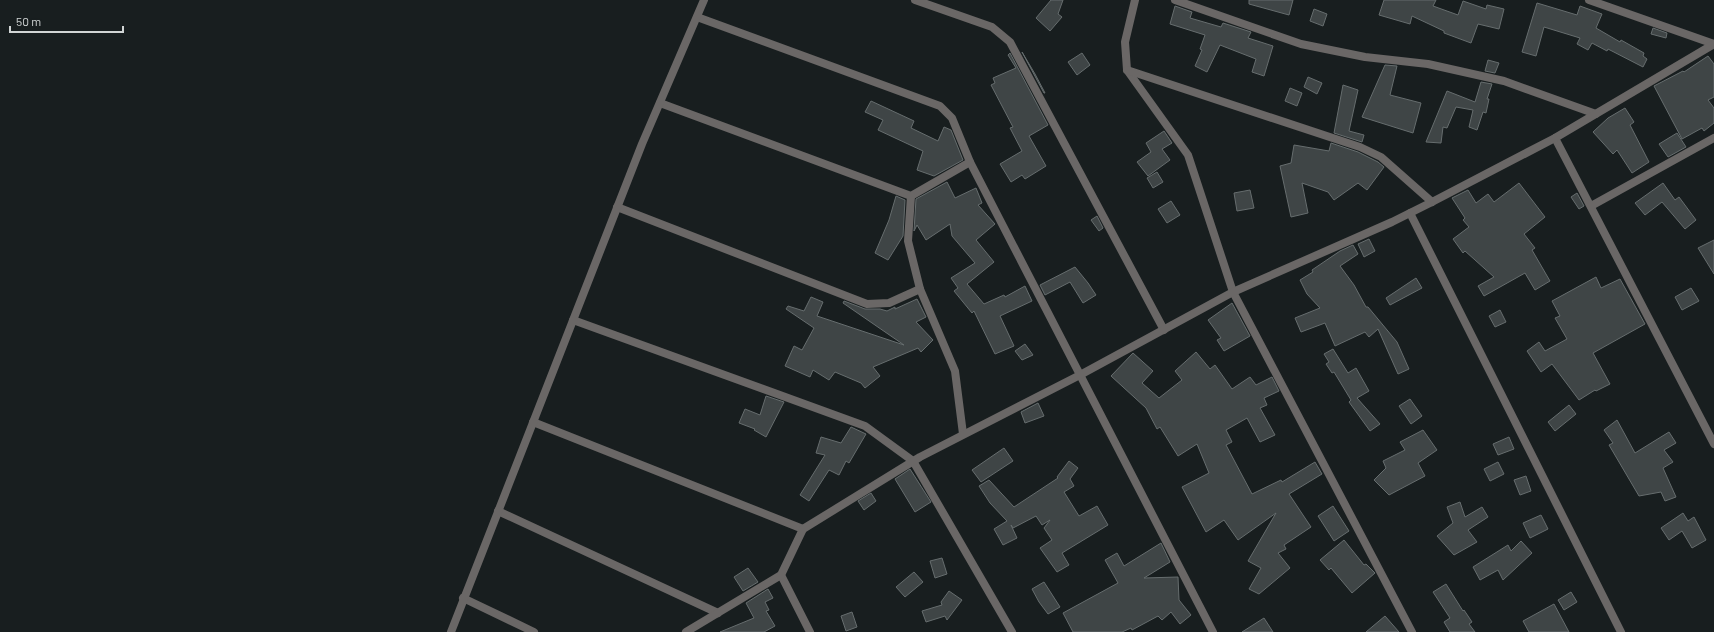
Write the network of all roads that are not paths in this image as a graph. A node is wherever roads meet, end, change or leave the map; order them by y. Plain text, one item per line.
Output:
1 (704, 0) edge
2 (915, 0) edge
3 (1135, 0) edge
4 (1175, 0) edge
5 (1590, 0) edge
6 (697, 17) junction
7 (1127, 70) junction
8 (660, 103) junction
9 (1596, 114) junction
10 (1555, 138) junction
11 (1714, 138) edge
12 (970, 162) junction
13 (911, 196) junction
14 (1432, 202) junction
15 (1591, 206) junction
16 (617, 208) junction
17 (1410, 213) junction
18 (920, 289) junction
19 (1233, 292) junction
20 (573, 320) junction
21 (1164, 330) junction
22 (1080, 375) junction
23 (533, 422) junction
24 (963, 434) junction
25 (1714, 444) edge
26 (913, 461) junction
27 (498, 511) junction
28 (803, 529) junction
29 (781, 575) junction
30 (463, 598) junction
31 (718, 613) junction
32 (451, 632) edge
33 (534, 632) edge
34 (686, 632) edge
35 (810, 632) edge
36 (1012, 632) edge
37 (1213, 632) edge
38 (1412, 632) edge
39 (1622, 632) edge

1 - 6 street
2 - 21 street
3 - 7 street
4 - 9 street
5 - 9 street
6 - 8 street
6 - 12 street
7 - 14 street
7 - 19 street
8 - 13 street
8 - 16 street
9 - 10 street
10 - 14 street
10 - 15 street
11 - 15 street
12 - 13 street
12 - 22 street
13 - 18 street
14 - 17 street
15 - 25 street
16 - 18 street
16 - 20 street
17 - 19 street
17 - 39 street
18 - 24 street
19 - 21 street
19 - 38 street
20 - 23 street
20 - 26 street
21 - 22 street
22 - 24 street
22 - 37 street
23 - 27 street
23 - 28 street
24 - 26 street
26 - 28 street
26 - 36 street
27 - 30 street
27 - 31 street
28 - 29 street
29 - 31 street
29 - 35 street
30 - 32 street
30 - 33 street
31 - 34 street

